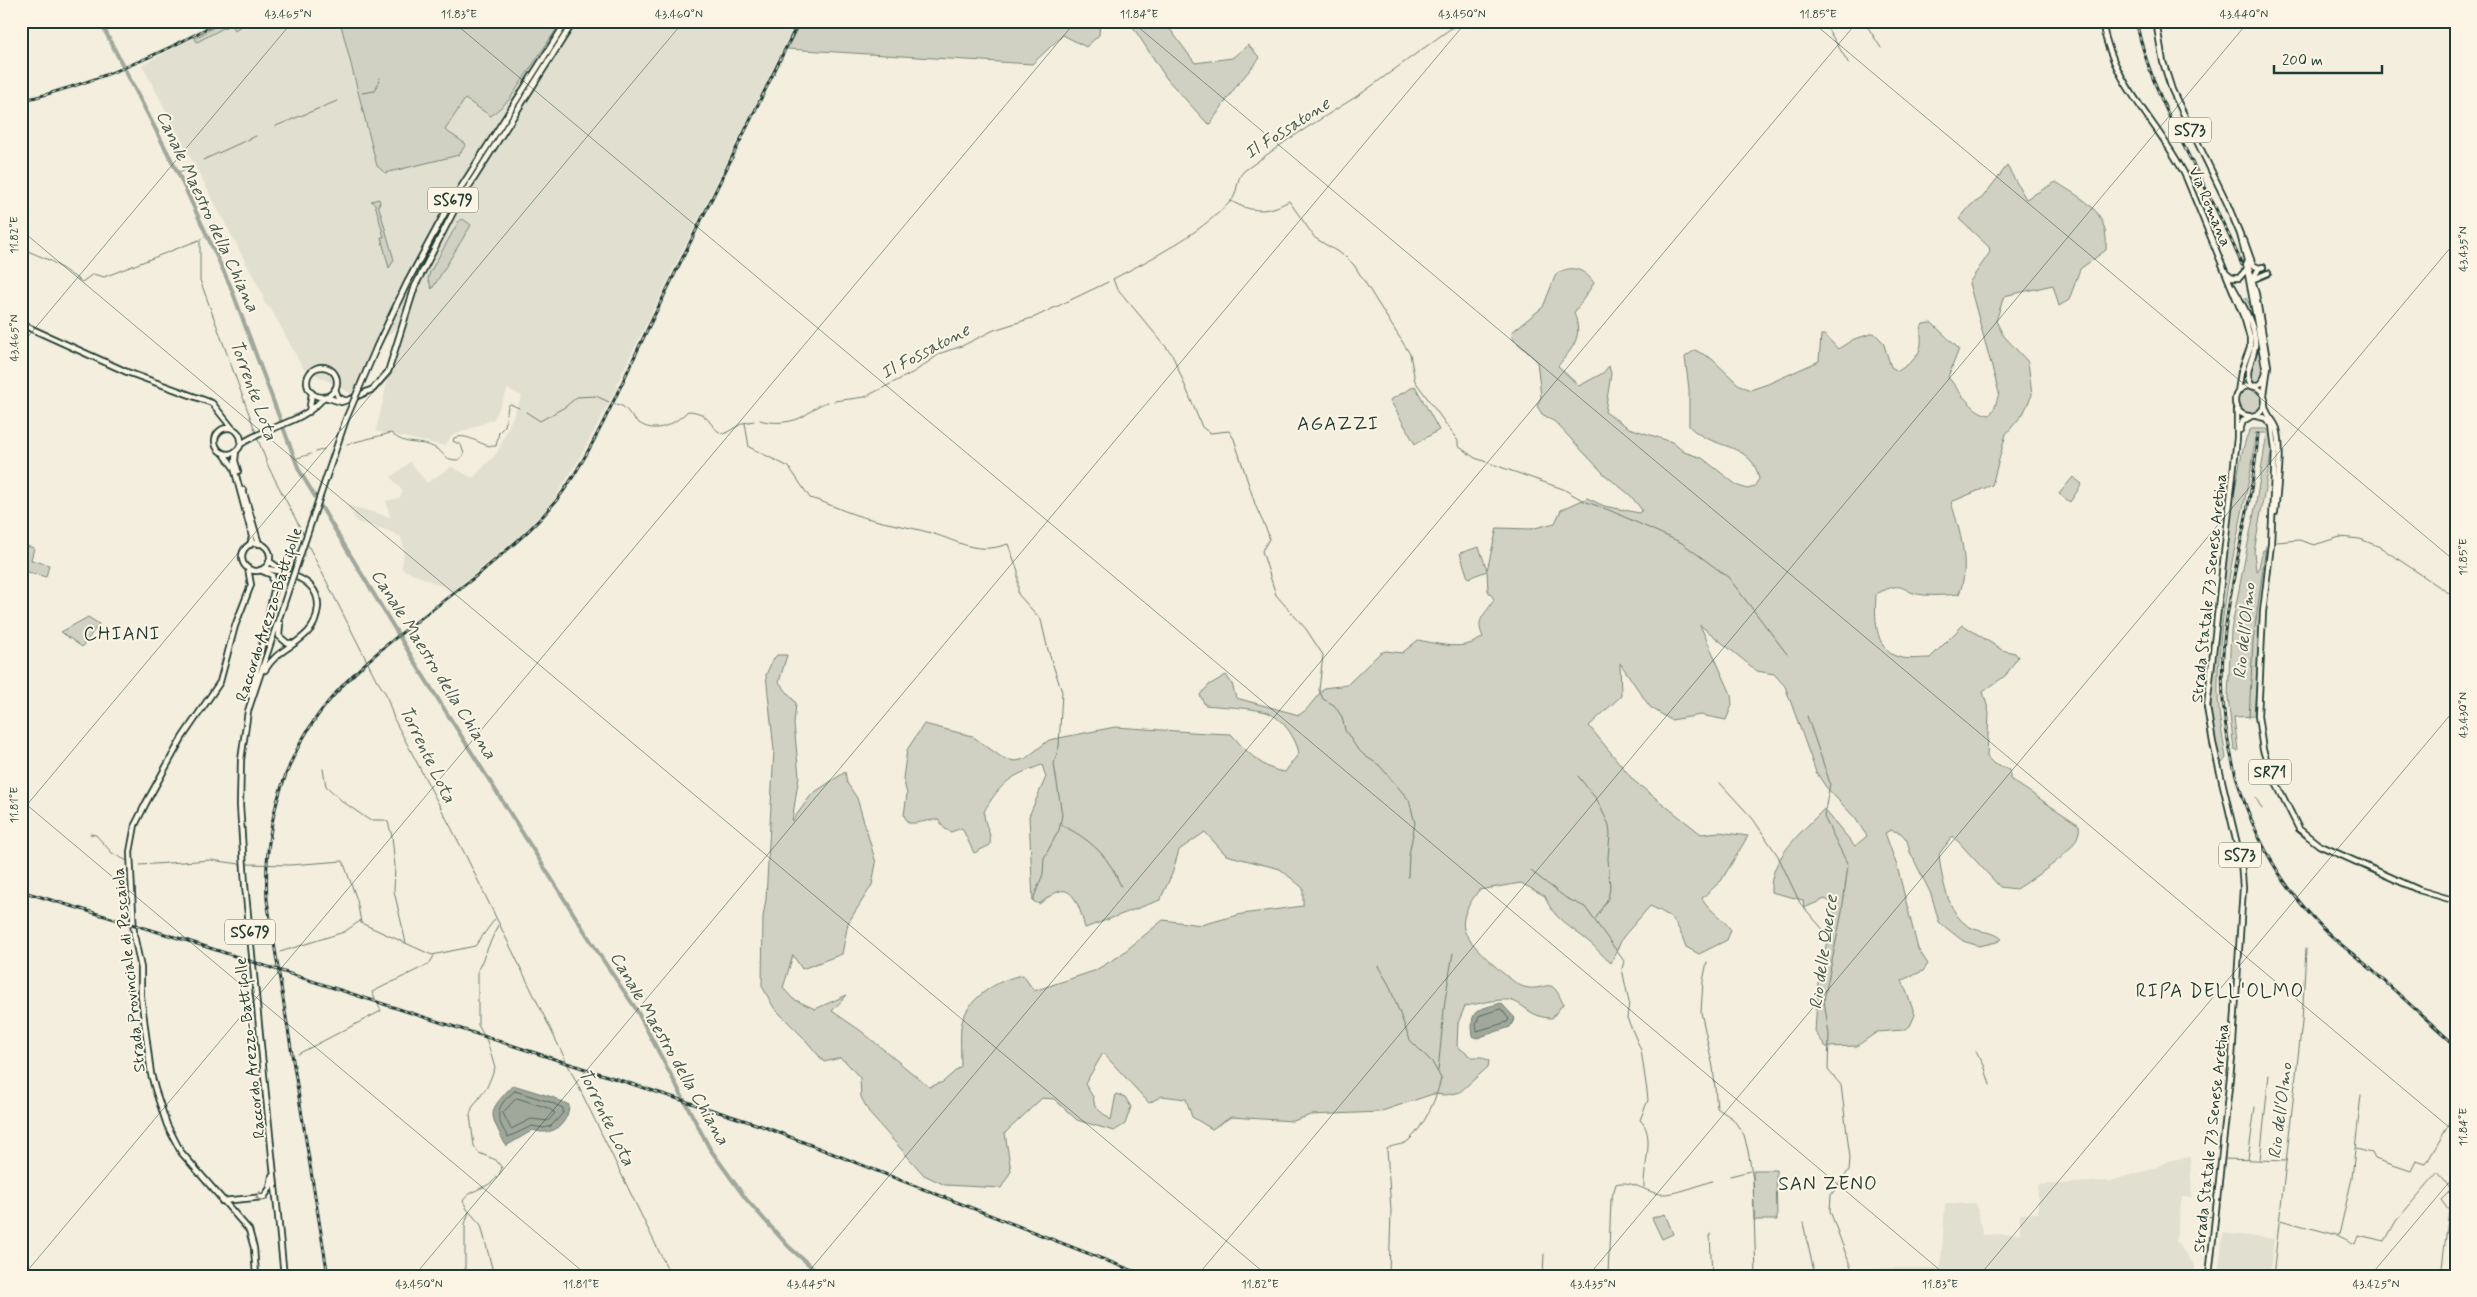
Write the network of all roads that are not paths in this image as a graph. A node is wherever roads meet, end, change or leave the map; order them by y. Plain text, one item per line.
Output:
1 (567, 21) edge
2 (574, 21) edge
3 (2102, 21) edge
4 (2156, 21) edge
5 (2240, 234) junction
6 (2246, 261) junction
7 (2224, 271) junction
8 (2268, 273) dead end
9 (2253, 279) junction
10 (2257, 322) junction
11 (21, 324) edge
12 (2253, 386) junction
13 (335, 390) junction
14 (2238, 392) junction
15 (312, 394) junction
16 (2264, 394) junction
17 (324, 397) junction
18 (345, 401) junction
19 (2265, 405) junction
20 (2237, 409) junction
21 (308, 414) junction
22 (2256, 416) junction
23 (223, 417) junction
24 (2250, 417) junction
25 (232, 428) junction
26 (219, 432) junction
27 (256, 434) junction
28 (240, 435) junction
29 (2238, 438) junction
30 (241, 444) junction
31 (236, 451) junction
32 (224, 454) junction
33 (2272, 536) junction
34 (260, 544) junction
35 (250, 545) junction
36 (269, 561) junction
37 (248, 568) junction
38 (261, 569) junction
39 (286, 573) junction
40 (251, 585) junction
41 (282, 610) junction
42 (293, 643) junction
43 (260, 678) junction
44 (248, 710) junction
45 (2456, 901) edge
46 (273, 1167) junction
47 (222, 1201) junction
48 (256, 1276) edge
49 (284, 1276) edge
50 (2209, 1276) edge

1 - 41 main road, Raccordo Arezzo-Battifolle / SS679, bridge
2 - 18 main road
3 - 7 main road, Via Romana
4 - 5 main road, SS73
5 - 6 main road, SS73
5 - 9 main road, SS73
5 - 9 main road
6 - 7 main road
6 - 10 main road, SS73
7 - 12 main road, Via Romana
7 - 14 main road, Via Romana
8 - 9 main road
9 - 10 main road
9 - 16 main road, SS73
10 - 12 main road, SS73
11 - 23 main road
12 - 14 main road
12 - 16 main road
13 - 15 main road
13 - 17 main road
13 - 18 main road
14 - 20 main road, Strada Statale 73 Senese Aretina / SS73
15 - 17 main road
15 - 21 main road
16 - 19 main road, SS73
17 - 18 main road
17 - 21 main road
19 - 22 main road
19 - 33 main road, SR71
20 - 24 main road
20 - 29 main road, Strada Statale 73 Senese Aretina / SS73
21 - 27 main road
22 - 24 main road
22 - 33 main road, SR71
23 - 25 main road
23 - 26 main road
24 - 29 main road, Strada Statale 73 Senese Aretina / SS73
25 - 26 main road
25 - 28 main road
26 - 32 main road
27 - 28 main road
27 - 30 main road
28 - 30 main road
29 - 50 main road, Strada Statale 73 Senese Aretina / SS73
30 - 31 main road
31 - 32 main road
31 - 34 main road
32 - 35 main road
33 - 45 main road, SR71
34 - 35 main road
34 - 36 main road
35 - 37 main road
36 - 38 main road
36 - 39 main road
37 - 38 main road
37 - 40 main road
38 - 39 main road
38 - 40 main road, Strada Provinciale di Pescaiola
38 - 44 main road
39 - 42 main road
40 - 47 main road, Strada Provinciale di Pescaiola
41 - 42 main road
41 - 43 main road, Raccordo Arezzo-Battifolle / SS679
42 - 43 main road
43 - 44 main road, Raccordo Arezzo-Battifolle / SS679
44 - 46 main road, Raccordo Arezzo-Battifolle / SS679
46 -> 47 main road
46 - 49 main road, Raccordo Arezzo-Battifolle / SS679
47 - 48 main road, Strada Provinciale di Pescaiola

